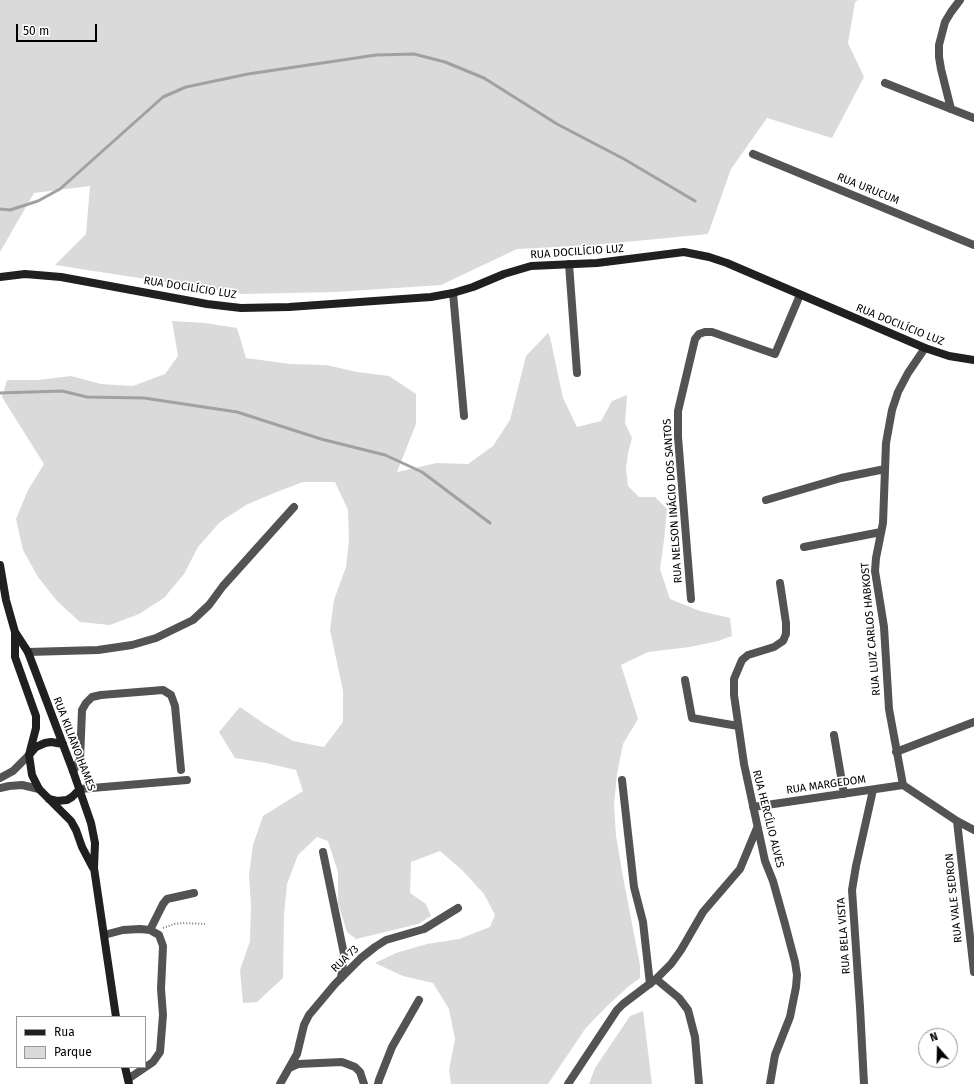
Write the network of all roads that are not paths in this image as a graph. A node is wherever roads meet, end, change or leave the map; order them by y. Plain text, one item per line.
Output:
1 (960, 0) edge
2 (885, 82) dead end
3 (952, 109) junction
4 (974, 118) edge
5 (753, 154) dead end
6 (974, 245) edge
7 (569, 264) junction
8 (0, 277) edge
9 (453, 293) junction
10 (800, 295) junction
11 (925, 348) junction
12 (974, 360) edge
13 (577, 373) dead end
14 (464, 416) dead end
15 (885, 469) junction
16 (766, 500) dead end
17 (294, 507) dead end
18 (881, 532) junction
19 (804, 547) dead end
20 (0, 565) edge
21 (780, 583) dead end
22 (691, 599) dead end
23 (15, 632) junction
24 (28, 652) junction
25 (685, 680) dead end
26 (974, 722) edge
27 (738, 726) junction
28 (834, 735) dead end
29 (63, 744) junction
30 (896, 752) junction
31 (29, 755) junction
32 (181, 770) dead end
33 (73, 771) junction
34 (0, 778) edge
35 (187, 780) dead end
36 (622, 780) dead end
37 (903, 785) junction
38 (0, 788) edge
39 (39, 789) junction
40 (80, 790) junction
41 (873, 790) junction
42 (844, 794) junction
43 (48, 799) junction
44 (753, 807) junction
45 (956, 821) junction
46 (758, 828) junction
47 (974, 830) edge
48 (323, 852) dead end
49 (94, 868) junction
50 (194, 894) dead end
51 (458, 908) dead end
52 (152, 931) junction
53 (104, 935) junction
54 (974, 972) edge
55 (341, 978) junction
56 (653, 981) junction
57 (419, 1000) dead end
58 (116, 1016) edge
59 (125, 1068) edge
60 (146, 1068) edge
61 (146, 1068) edge
62 (289, 1068) junction
63 (129, 1082) edge
64 (280, 1084) edge
65 (364, 1084) edge
66 (378, 1084) edge
67 (568, 1084) edge
68 (699, 1084) edge
69 (770, 1084) edge
70 (864, 1084) edge

1 - 3 street
2 - 3 street
3 - 4 street
5 - 6 street, RUA URUCUM
7 - 9 main road, RUA DOCILÍCIO LUZ
7 - 10 main road, RUA DOCILÍCIO LUZ
7 - 13 street
8 - 9 main road, RUA DOCILÍCIO LUZ
9 - 14 street
10 - 11 main road, RUA DOCILÍCIO LUZ
10 - 22 street, RUA NELSON INÁCIO DOS SANTOS
11 - 12 main road, RUA DOCILÍCIO LUZ
11 - 15 street, RUA LUIZ CARLOS HABKOST
15 - 16 street
15 - 18 street, RUA LUIZ CARLOS HABKOST
17 - 24 street
18 - 19 street
18 - 30 street, RUA LUIZ CARLOS HABKOST
20 - 23 main road, RUA KILIANO HAMES
21 - 27 street, RUA HERCÍLIO ALVES
23 - 24 main road, RUA KILIANO HAMES
23 - 31 main road, RUA KILIANO HAMES
24 - 29 main road, RUA KILIANO HAMES
25 - 27 street
26 - 30 street
27 - 44 street, RUA HERCÍLIO ALVES
28 - 42 street
29 - 31 main road
29 - 33 main road, RUA KILIANO HAMES
30 - 37 street, RUA LUIZ CARLOS HABKOST
31 - 34 street
31 - 39 main road, RUA KILIANO HAMES
32 - 33 street
33 - 40 main road, RUA KILIANO HAMES
35 - 40 street
36 - 56 street
37 - 41 street, RUA MARGEDOM
37 - 45 street
38 - 39 street
39 - 43 main road, RUA KILIANO HAMES
40 - 43 main road
40 - 49 main road, RUA KILIANO HAMES
41 - 42 street, RUA MARGEDOM
41 - 70 street, RUA BELA VISTA
42 - 44 street, RUA MARGEDOM
43 - 49 main road, RUA KILIANO HAMES
44 - 46 street, RUA HERCÍLIO ALVES
45 - 47 street
45 - 54 street, RUA VALE SEDRON
46 - 56 street
46 - 69 street, RUA HERCÍLIO ALVES
48 - 55 street
49 - 53 main road, RUA KILIANO HAMES
50 - 52 street
51 - 55 street, RUA 73
52 - 53 street
52 - 60 street
53 - 58 main road, RUA KILIANO HAMES
55 - 62 street, RUA 73
56 - 67 street
56 - 68 street
57 - 66 street
59 - 63 main road
61 - 63 street
62 - 64 street, RUA 73
62 - 65 street

